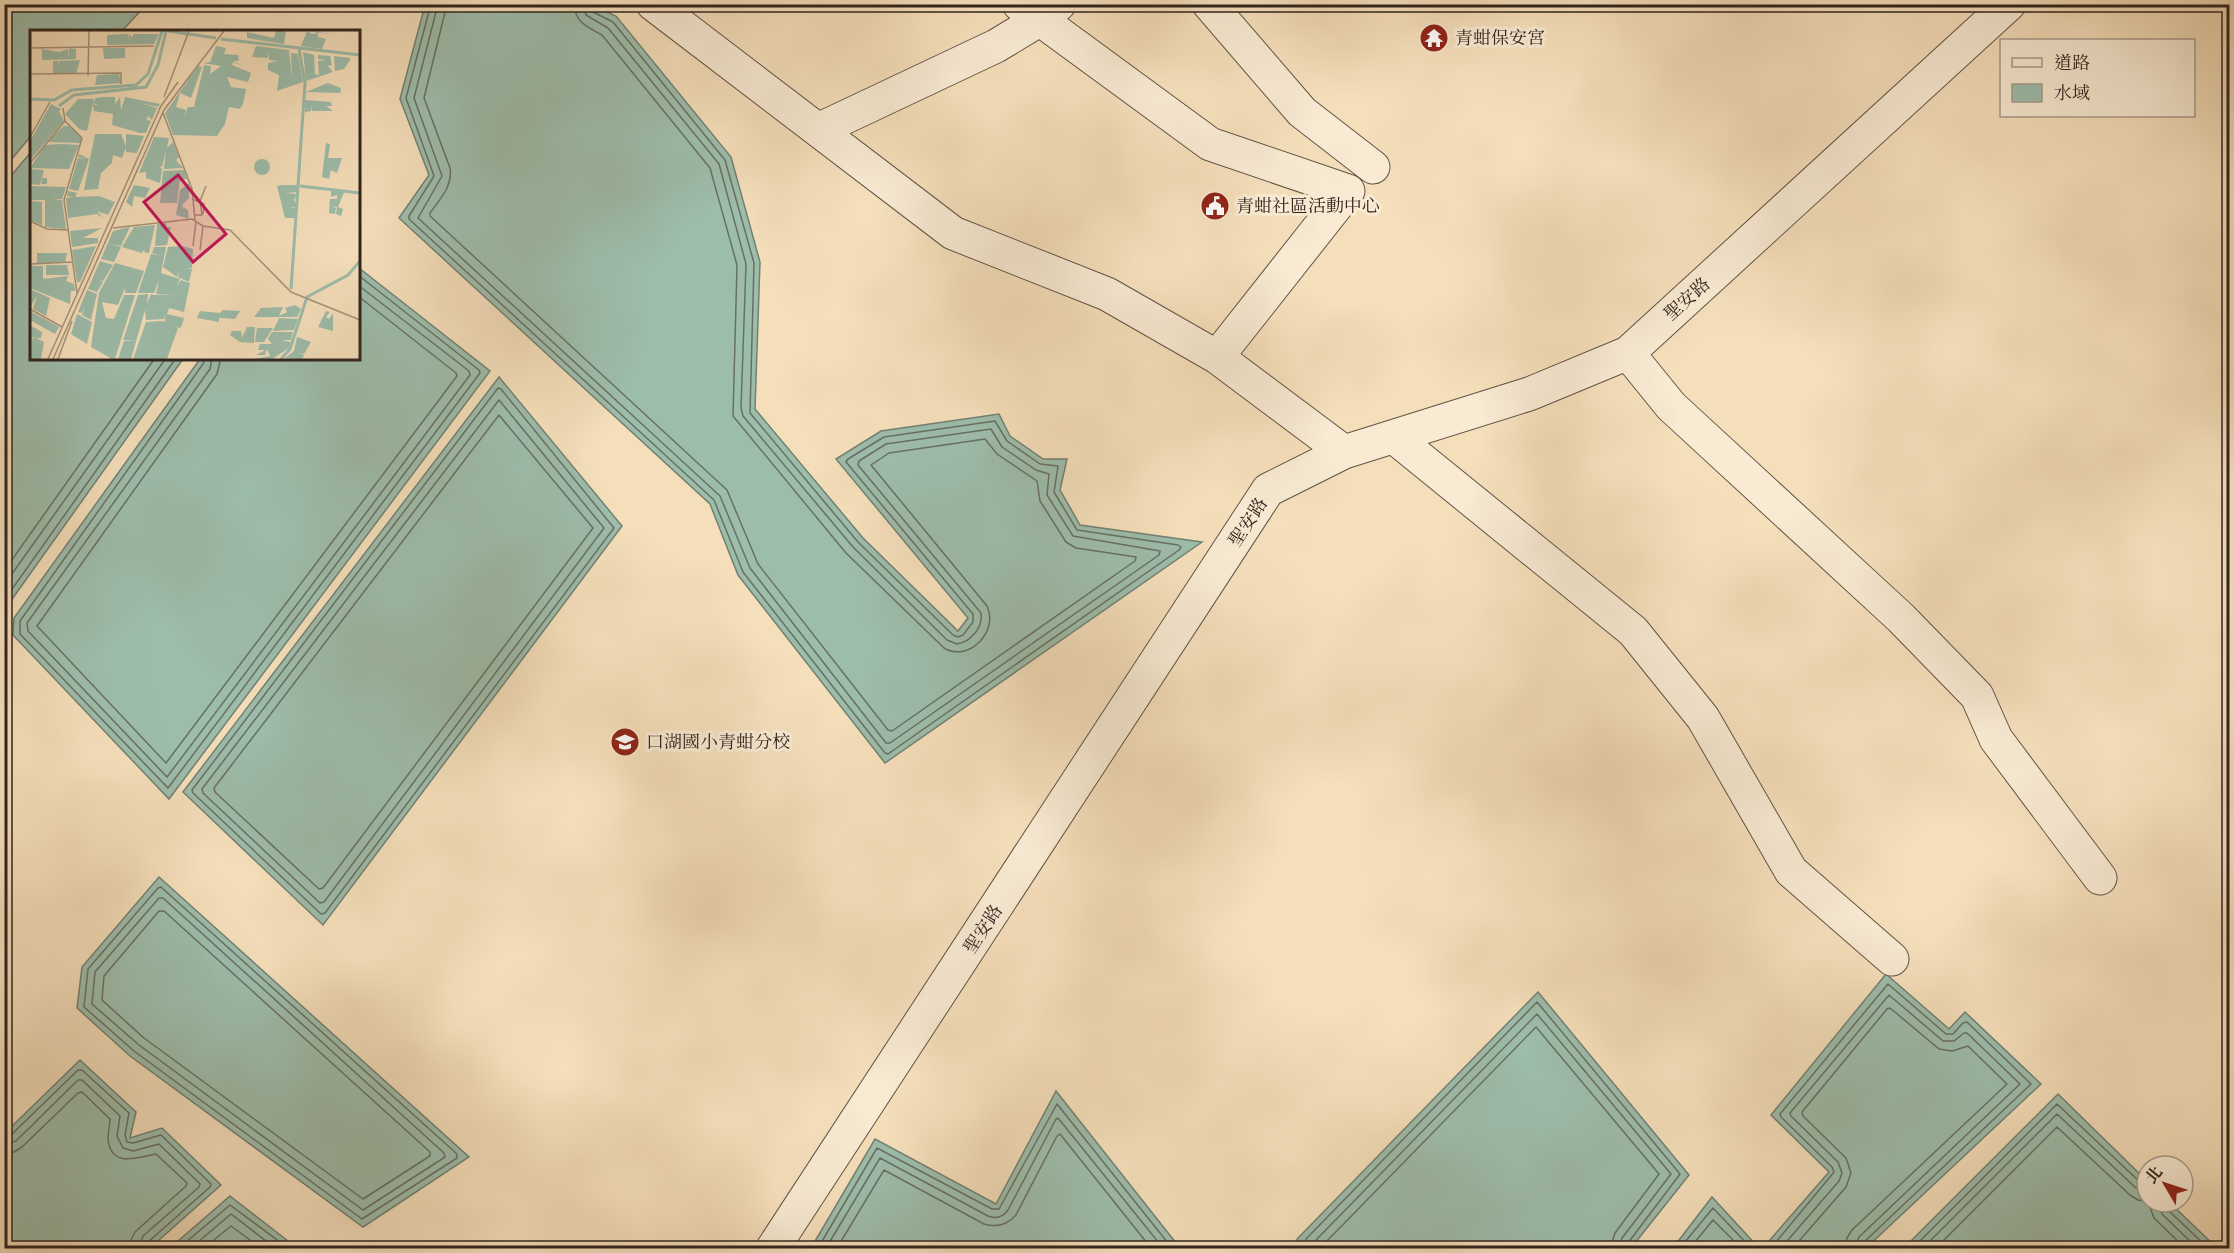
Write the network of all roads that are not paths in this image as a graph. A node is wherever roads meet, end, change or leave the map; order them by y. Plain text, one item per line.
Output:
1 (653, 4) edge
2 (1209, 4) edge
3 (2009, 4) edge
4 (1039, 10) edge
5 (818, 130) junction
6 (1373, 167) dead end
7 (1628, 353) junction
8 (1217, 357) junction
9 (1394, 437) junction
10 (1344, 452) junction
11 (2100, 878) dead end
12 (1892, 959) dead end
13 (773, 1248) edge

1 - 5 street
2 - 6 street
3 - 7 street, 聖安路
4 - 5 street
4 - 8 street
5 - 8 street
7 - 9 street, 聖安路
7 - 11 street
8 - 10 street
9 - 10 street, 聖安路
9 - 12 street
10 - 13 street, 聖安路

